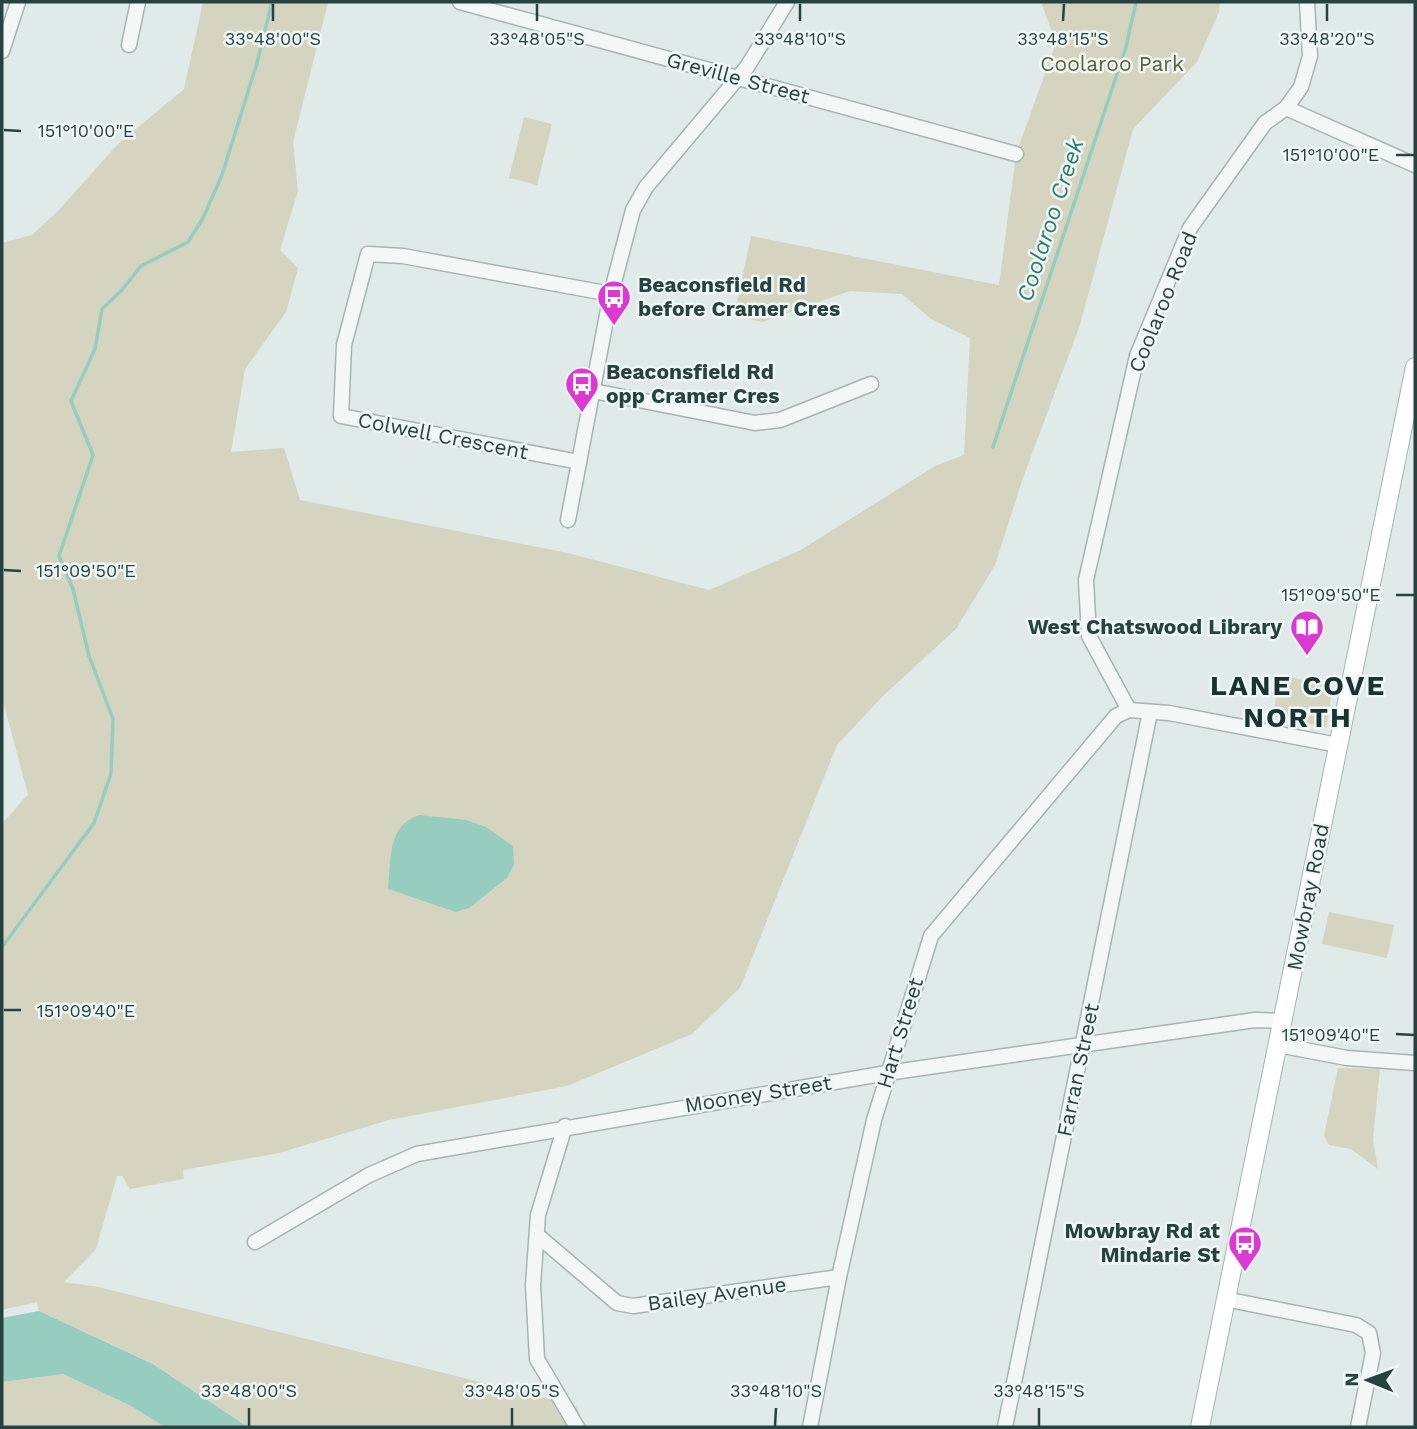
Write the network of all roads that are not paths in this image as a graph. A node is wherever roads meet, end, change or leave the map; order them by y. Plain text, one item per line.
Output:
1 (18, 2) edge
2 (138, 2) edge
3 (460, 2) edge
4 (787, 2) edge
5 (1307, 2) edge
6 (130, 45) dead end
7 (2, 51) edge
8 (738, 78) junction
9 (1286, 108) junction
10 (1016, 154) dead end
11 (1415, 165) edge
12 (611, 294) junction
13 (1415, 367) edge
14 (871, 384) dead end
15 (593, 391) junction
16 (579, 463) junction
17 (568, 520) dead end
18 (1129, 710) junction
19 (1150, 712) junction
20 (1338, 745) junction
21 (1283, 1021) junction
22 (1084, 1044) junction
23 (1278, 1045) junction
24 (1415, 1063) edge
25 (887, 1073) junction
26 (565, 1126) junction
27 (537, 1235) junction
28 (255, 1242) dead end
29 (839, 1277) junction
30 (1225, 1299) junction
31 (577, 1427) edge
32 (810, 1427) edge
33 (1005, 1427) edge
34 (1200, 1427) edge
35 (1357, 1427) edge

1 - 7 street
2 - 6 street
3 - 8 street, Greville Street
4 - 8 street
5 - 9 street, Coolaroo Road
8 - 10 street, Greville Street
8 - 12 street
9 - 11 street
9 - 18 street, Coolaroo Road
12 - 15 street
12 - 16 street, Colwell Crescent
13 - 20 main road, Mowbray Road
14 - 15 street
15 - 16 street
16 - 17 street
18 - 19 street
18 - 25 street, Hart Street
19 - 20 street
19 - 22 street, Farran Street
20 - 21 main road, Mowbray Road
21 - 22 street, Mooney Street
21 - 23 main road, Mowbray Road
22 - 25 street, Mooney Street
22 - 33 street, Farran Street
23 - 24 street
23 - 30 main road, Mowbray Road
25 - 26 street, Mooney Street
25 - 29 street, Hart Street
26 - 27 street
26 - 28 street, Mooney Street
27 - 29 street, Bailey Avenue
27 - 31 street
29 - 32 street, Hart Street
30 - 34 main road, Mowbray Road
30 - 35 street

